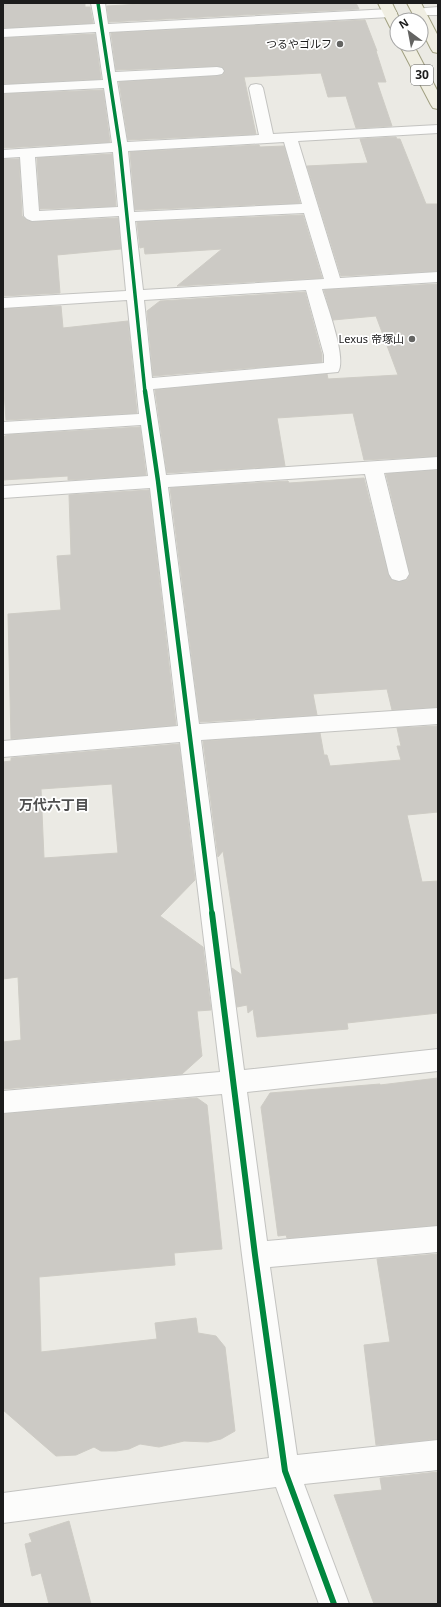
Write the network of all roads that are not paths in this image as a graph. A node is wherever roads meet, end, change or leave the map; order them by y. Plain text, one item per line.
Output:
1 (98, 3) edge
2 (416, 7) edge
3 (387, 8) edge
4 (438, 11) edge
5 (101, 28) junction
6 (3, 33) edge
7 (438, 49) edge
8 (410, 52) edge
9 (217, 70) dead end
10 (109, 80) junction
11 (256, 88) dead end
12 (3, 89) edge
13 (438, 105) edge
14 (438, 129) edge
15 (290, 138) junction
16 (267, 139) junction
17 (120, 148) junction
18 (27, 153) junction
19 (3, 154) edge
20 (311, 208) junction
21 (126, 214) junction
22 (438, 277) edge
23 (333, 283) junction
24 (312, 284) junction
25 (134, 295) junction
26 (3, 303) edge
27 (144, 384) junction
28 (148, 419) junction
29 (3, 428) edge
30 (438, 463) edge
31 (373, 467) junction
32 (158, 481) junction
33 (3, 492) edge
34 (399, 574) dead end
35 (438, 716) edge
36 (190, 733) junction
37 (3, 749) edge
38 (438, 1060) edge
39 (235, 1082) junction
40 (3, 1102) edge
41 (438, 1239) edge
42 (255, 1255) junction
43 (438, 1455) edge
44 (285, 1471) junction
45 (3, 1508) edge
46 (334, 1604) edge

1 - 5 street
2 - 4 street
2 - 7 main road, 30
3 - 5 street
5 - 6 street
5 - 10 street
8 - 13 main road, 30
9 - 10 street
10 - 12 street
10 - 17 street
11 - 16 street
14 - 15 street
15 - 16 street
15 - 20 street
16 - 17 street
17 - 18 street
17 - 21 street
18 - 19 street
18 - 21 street
20 - 21 street
20 - 23 street
21 - 25 street
22 - 23 street
23 - 24 street
24 - 25 street
24 - 27 street
25 - 26 street
25 - 27 street
27 - 28 street
28 - 29 street
28 - 32 street
30 - 31 street
31 - 32 street
31 - 34 street
32 - 33 street
32 - 36 street
35 - 36 street
36 - 37 street
36 - 39 street
38 - 39 street
39 - 40 street
39 - 42 street
41 - 42 street
42 - 44 street
43 - 44 street
44 - 45 street
44 - 46 street

